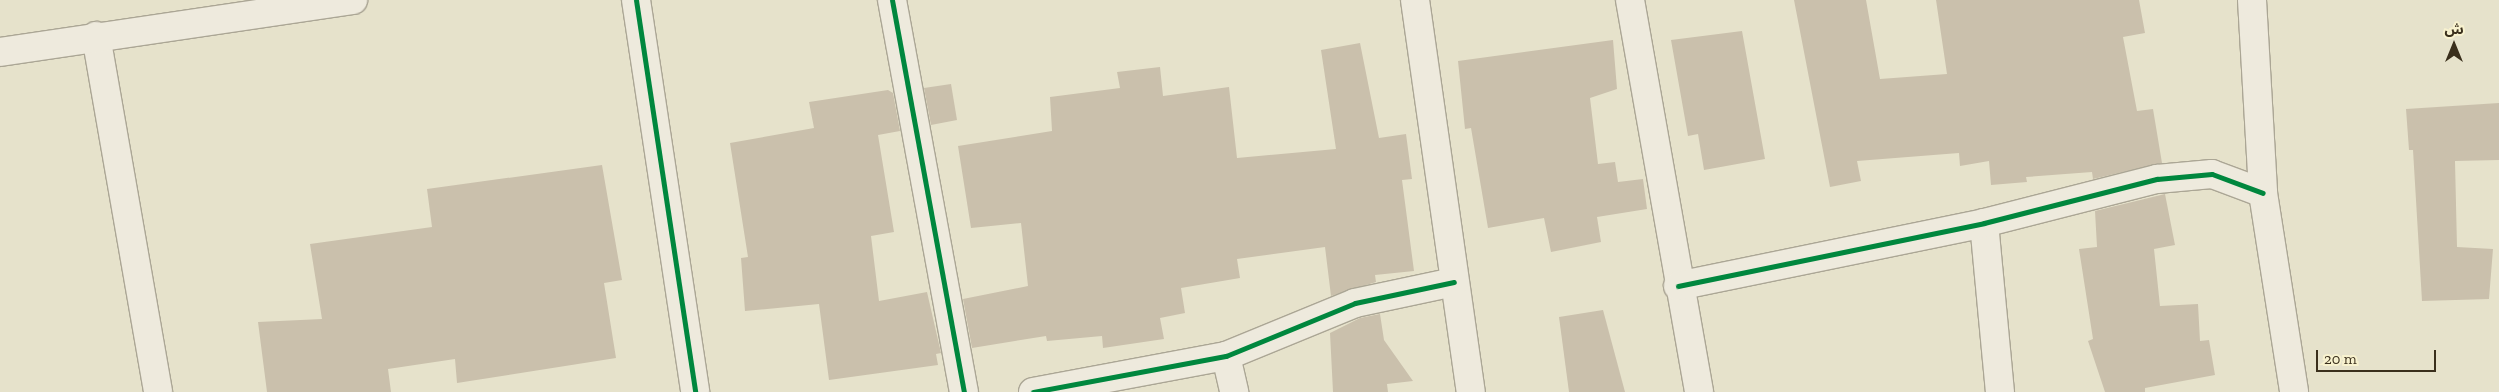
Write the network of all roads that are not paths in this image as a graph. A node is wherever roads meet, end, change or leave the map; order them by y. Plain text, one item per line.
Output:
1 (353, 0) edge
2 (636, 0) edge
3 (892, 0) edge
4 (1415, 0) edge
5 (1630, 0) edge
6 (2252, 0) edge
7 (96, 36) junction
8 (0, 52) edge
9 (2263, 193) junction
10 (1984, 222) junction
11 (1454, 282) junction
12 (1678, 286) junction
13 (1226, 356) junction
14 (158, 392) edge
15 (695, 392) edge
16 (964, 392) edge
17 (1033, 392) edge
18 (1234, 392) edge
19 (1471, 392) edge
20 (1699, 392) edge
21 (2000, 392) edge
22 (2294, 392) edge

1 - 7 street
2 - 15 street
3 - 16 street
4 - 11 street
5 - 12 street
6 - 9 street
7 - 8 street
7 - 14 street
9 - 10 street
9 - 22 street
10 - 12 street
10 - 21 street
11 - 13 street
11 - 19 street
12 - 20 street
13 - 17 street
13 - 18 street

